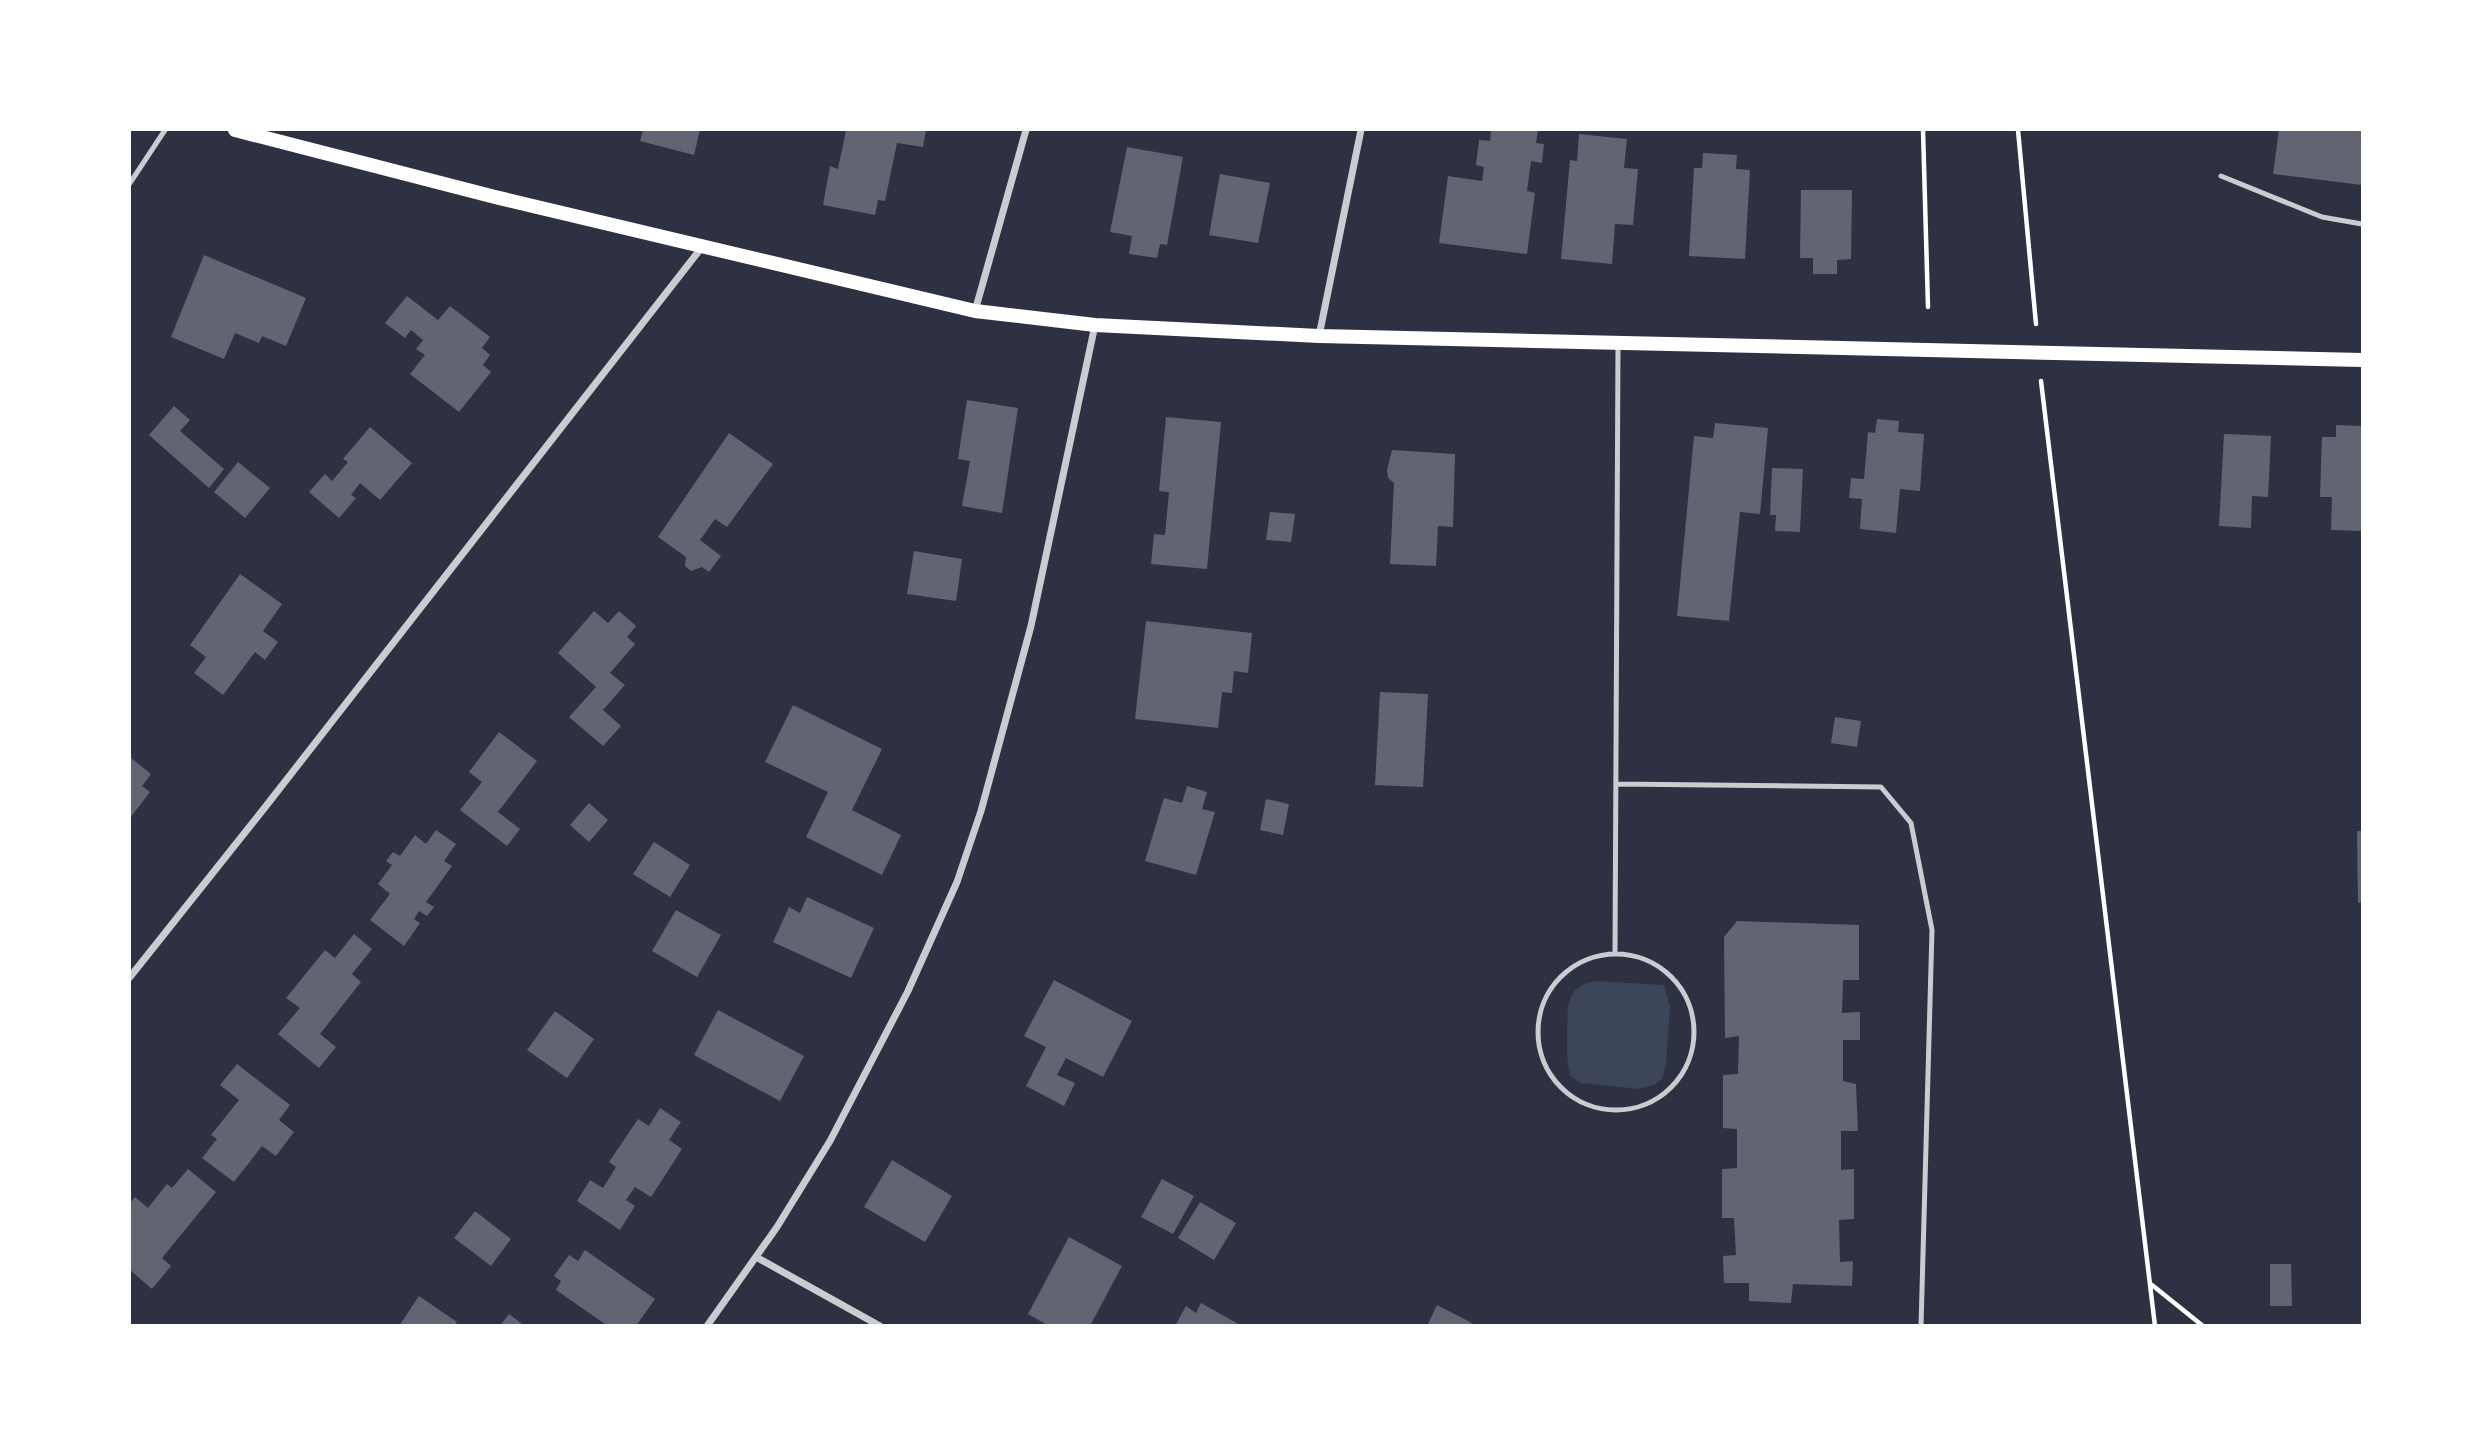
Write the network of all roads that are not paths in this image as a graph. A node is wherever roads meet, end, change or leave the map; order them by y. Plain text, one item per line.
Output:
1 (164, 130) edge
2 (235, 130) edge
3 (1026, 130) edge
4 (1361, 130) edge
5 (2221, 176) dead end
6 (130, 183) edge
7 (2362, 224) edge
8 (703, 247) junction
9 (975, 311) junction
10 (1095, 325) junction
11 (1319, 336) junction
12 (1619, 343) junction
13 (2362, 360) edge
14 (1616, 784) junction
15 (1615, 954) junction
16 (130, 976) edge
17 (756, 1257) junction
18 (708, 1325) edge
19 (880, 1325) edge
20 (1921, 1325) edge

1 - 6 lane
2 - 8 main road
3 - 9 street
4 - 11 street
5 - 7 lane
8 - 9 main road
8 - 16 street
9 - 10 main road
10 - 11 main road
10 - 17 street
11 - 12 main road
12 - 13 main road
12 - 14 lane
14 - 15 lane
14 - 20 lane
15 - 15 lane
17 - 18 street
17 - 19 street

